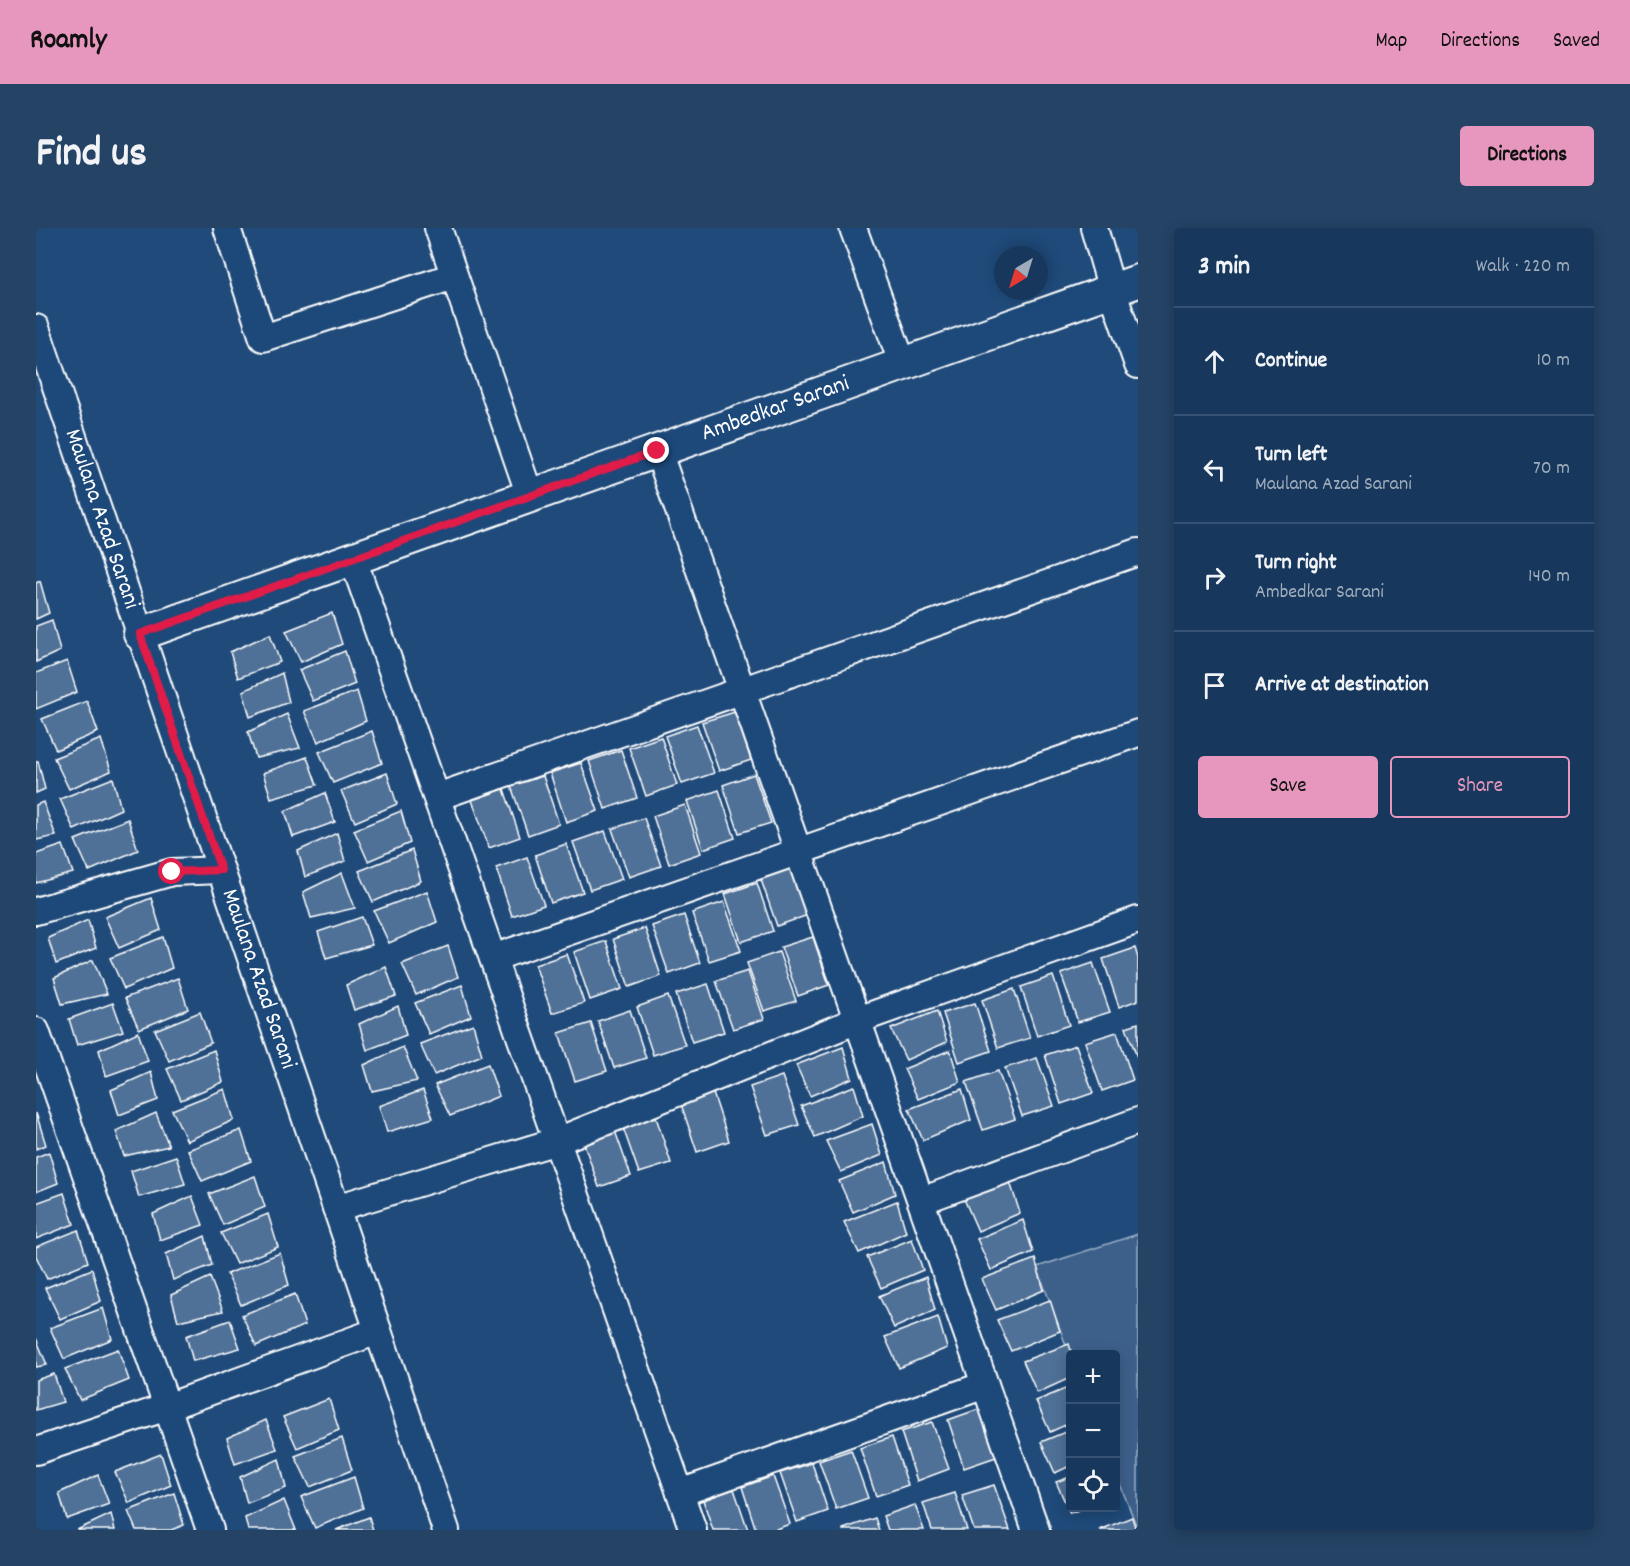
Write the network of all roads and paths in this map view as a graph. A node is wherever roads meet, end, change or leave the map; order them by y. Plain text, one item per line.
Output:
1 (227, 228) edge
2 (438, 228) edge
3 (853, 228) edge
4 (1094, 229) edge
5 (454, 276) junction
6 (1125, 286) edge
7 (36, 328) edge
8 (903, 364) junction
9 (1138, 365) edge
10 (657, 451) junction
11 (530, 496) junction
12 (1138, 552) edge
13 (353, 559) junction
14 (140, 634) junction
15 (742, 690) junction
16 (1138, 733) edge
17 (437, 797) junction
18 (798, 852) junction
19 (221, 870) junction
20 (36, 911) edge
21 (1138, 920) edge
22 (493, 958) junction
23 (858, 1020) junction
24 (36, 1031) edge
25 (1138, 1121) edge
26 (557, 1141) junction
27 (921, 1201) junction
28 (336, 1208) junction
29 (378, 1331) junction
30 (986, 1385) junction
31 (167, 1407) junction
32 (36, 1451) edge
33 (680, 1493) junction
34 (210, 1530) edge
35 (446, 1530) edge
36 (693, 1530) edge
37 (1036, 1530) edge

1 - 5 street
2 - 5 street
3 - 8 street
4 - 6 street
5 - 11 street
6 - 8 street, Ambedkar Sarani
6 - 9 street
7 - 14 street, Maulana Azad Sarani
8 - 10 street, Ambedkar Sarani
10 - 11 street, Ambedkar Sarani
10 - 15 street
11 - 13 street, Ambedkar Sarani
12 - 15 street
13 - 14 street, Ambedkar Sarani
13 - 17 street
14 - 19 street, Maulana Azad Sarani
15 - 17 street
15 - 18 street
16 - 18 street
17 - 22 street
18 - 22 street
18 - 23 street
19 - 20 street
19 - 28 street, Maulana Azad Sarani
21 - 23 street
22 - 26 street
23 - 26 street
23 - 27 street
24 - 31 street
25 - 27 street
26 - 28 street
26 - 33 street
27 - 30 street
28 - 29 street, Maulana Azad Sarani
29 - 31 street
29 - 35 street, Maulana Azad Sarani
30 - 33 street
30 - 37 street
31 - 32 street
31 - 34 street
33 - 36 street

